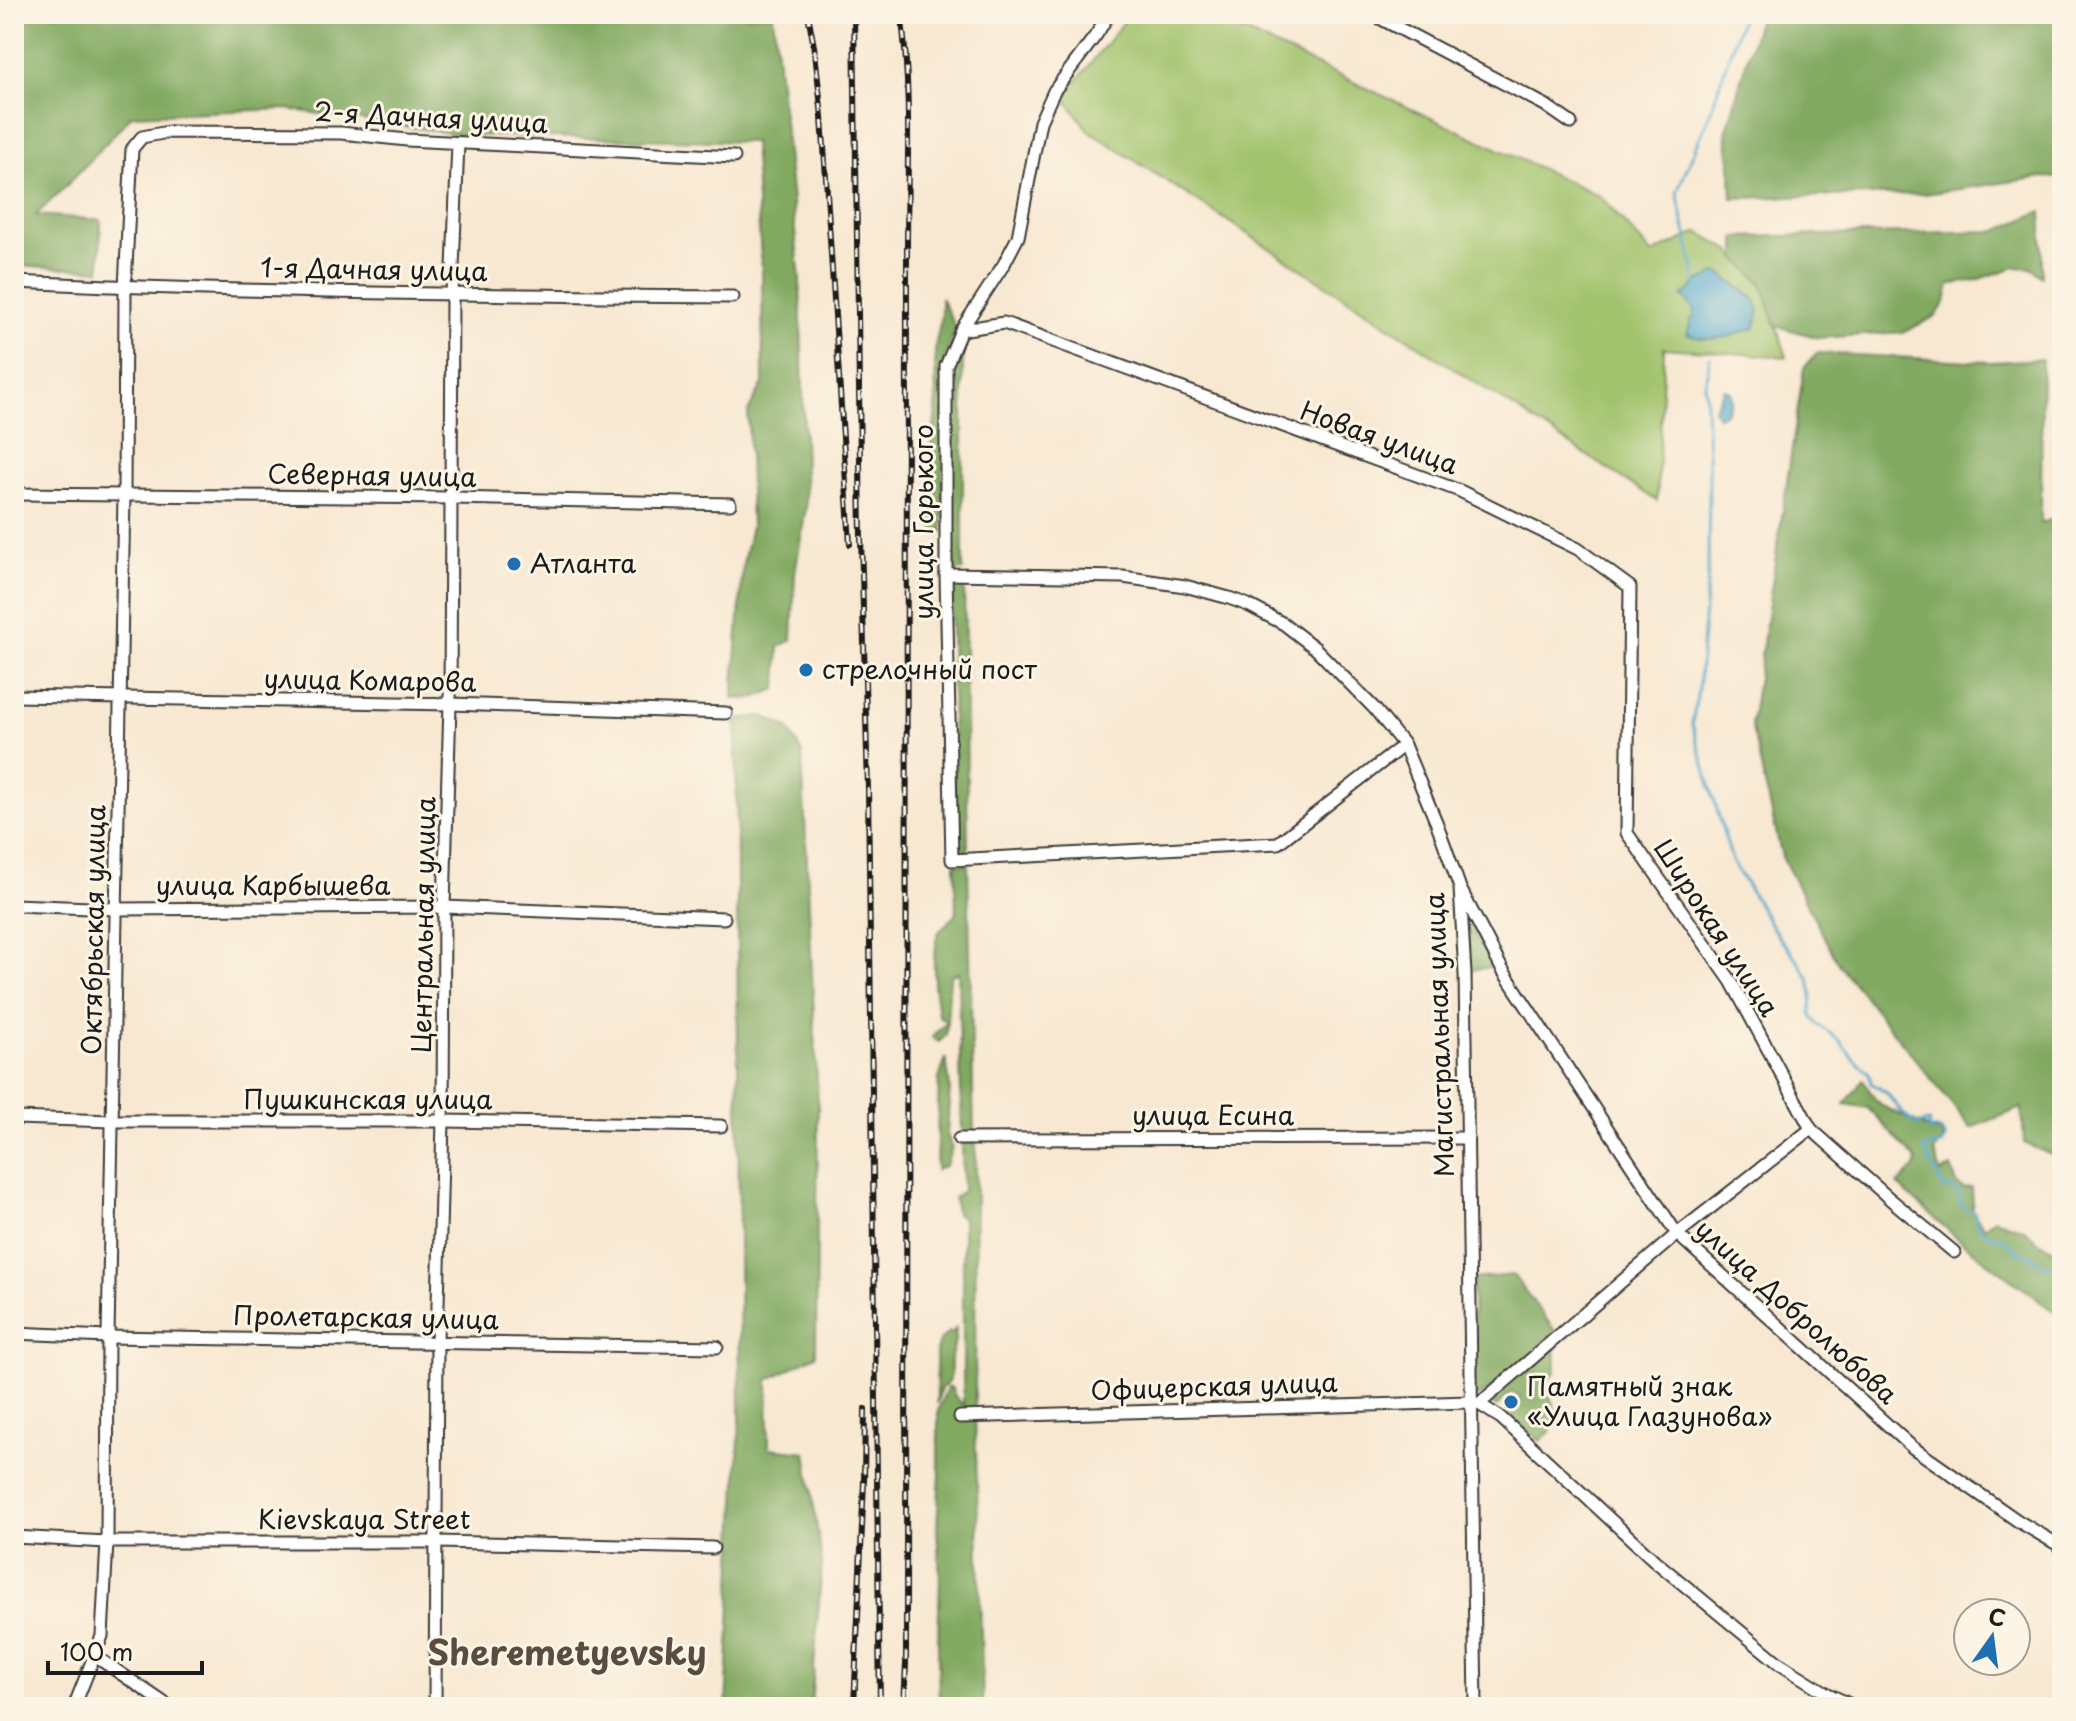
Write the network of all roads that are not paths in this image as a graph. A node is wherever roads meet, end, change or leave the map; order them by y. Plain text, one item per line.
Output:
1 (1109, 14) edge
2 (1372, 14) edge
3 (1571, 123) dead end
4 (458, 143) junction
5 (132, 149) joint
6 (734, 157) dead end
7 (14, 282) edge
8 (125, 287) junction
9 (452, 294) junction
10 (733, 297) dead end
11 (961, 330) junction
12 (14, 494) edge
13 (124, 496) junction
14 (453, 498) junction
15 (730, 504) dead end
16 (946, 574) junction
17 (14, 696) edge
18 (120, 698) junction
19 (450, 704) junction
20 (726, 713) dead end
21 (1628, 732) joint
22 (1404, 745) junction
23 (1460, 888) junction
24 (14, 905) edge
25 (444, 907) junction
26 (116, 909) junction
27 (724, 918) dead end
28 (14, 1118) edge
29 (113, 1121) junction
30 (443, 1121) junction
31 (721, 1126) dead end
32 (1811, 1129) junction
33 (1468, 1138) junction
34 (959, 1139) dead end
35 (1677, 1234) junction
36 (1954, 1252) dead end
37 (14, 1333) edge
38 (108, 1337) junction
39 (437, 1341) junction
40 (717, 1347) dead end
41 (1474, 1403) junction
42 (960, 1417) dead end
43 (14, 1537) edge
44 (107, 1542) junction
45 (436, 1542) junction
46 (2062, 1547) edge
47 (713, 1548) dead end
48 (95, 1656) junction
49 (74, 1707) edge
50 (170, 1707) edge
51 (435, 1707) edge
52 (1476, 1707) edge
53 (1855, 1707) edge

1 - 11 street
2 - 3 street
4 - 5 street, 2-я Дачная улица
4 - 6 street, 2-я Дачная улица
4 - 9 street, Центральная улица
5 - 8 street, Октябрьская улица
7 - 8 street, 1-я Дачная улица
8 - 9 street, 1-я Дачная улица
8 - 13 street, Октябрьская улица
9 - 10 street, 1-я Дачная улица
9 - 14 street, Центральная улица
11 - 16 street, улица Горького
11 - 21 street, Новая улица
12 - 13 street, Северная улица
13 - 14 street, Северная улица
13 - 18 street, Октябрьская улица
14 - 15 street, Северная улица
14 - 19 street, Центральная улица
16 - 22 street, Магистральная улица
16 - 22 street, улица Горького
17 - 18 street, улица Комарова
18 - 19 street, улица Комарова
18 - 26 street, Октябрьская улица
19 - 20 street, улица Комарова
19 - 25 street, Центральная улица
21 - 32 street, Широкая улица
22 - 23 street, Магистральная улица
23 - 33 street, Магистральная улица
23 - 35 street, улица Добролюбова
24 - 26 street, улица Карбышева
25 - 26 street, улица Карбышева
25 - 27 street, улица Карбышева
25 - 30 street, Центральная улица
26 - 29 street, Октябрьская улица
28 - 29 street, Пушкинская улица
29 - 30 street, Пушкинская улица
29 - 38 street, Октябрьская улица
30 - 31 street, Пушкинская улица
30 - 39 street, Центральная улица
32 - 35 street
32 - 36 street
33 - 34 street, улица Есина
33 - 41 street, Магистральная улица
35 - 41 street
35 - 46 street, улица Добролюбова
37 - 38 street, Пролетарская улица
38 - 39 street, Пролетарская улица
38 - 44 street, Октябрьская улица
39 - 40 street, Пролетарская улица
39 - 45 street, Центральная улица
41 - 42 street, Офицерская улица
41 - 52 street, Магистральная улица
41 - 53 street
43 - 44 street, Kievskaya Street
44 - 45 street, Kievskaya Street
44 - 48 street, Октябрьская улица
45 - 47 street, Kievskaya Street
45 - 51 street, Центральная улица
48 - 49 street, Октябрьская улица
48 - 50 street

